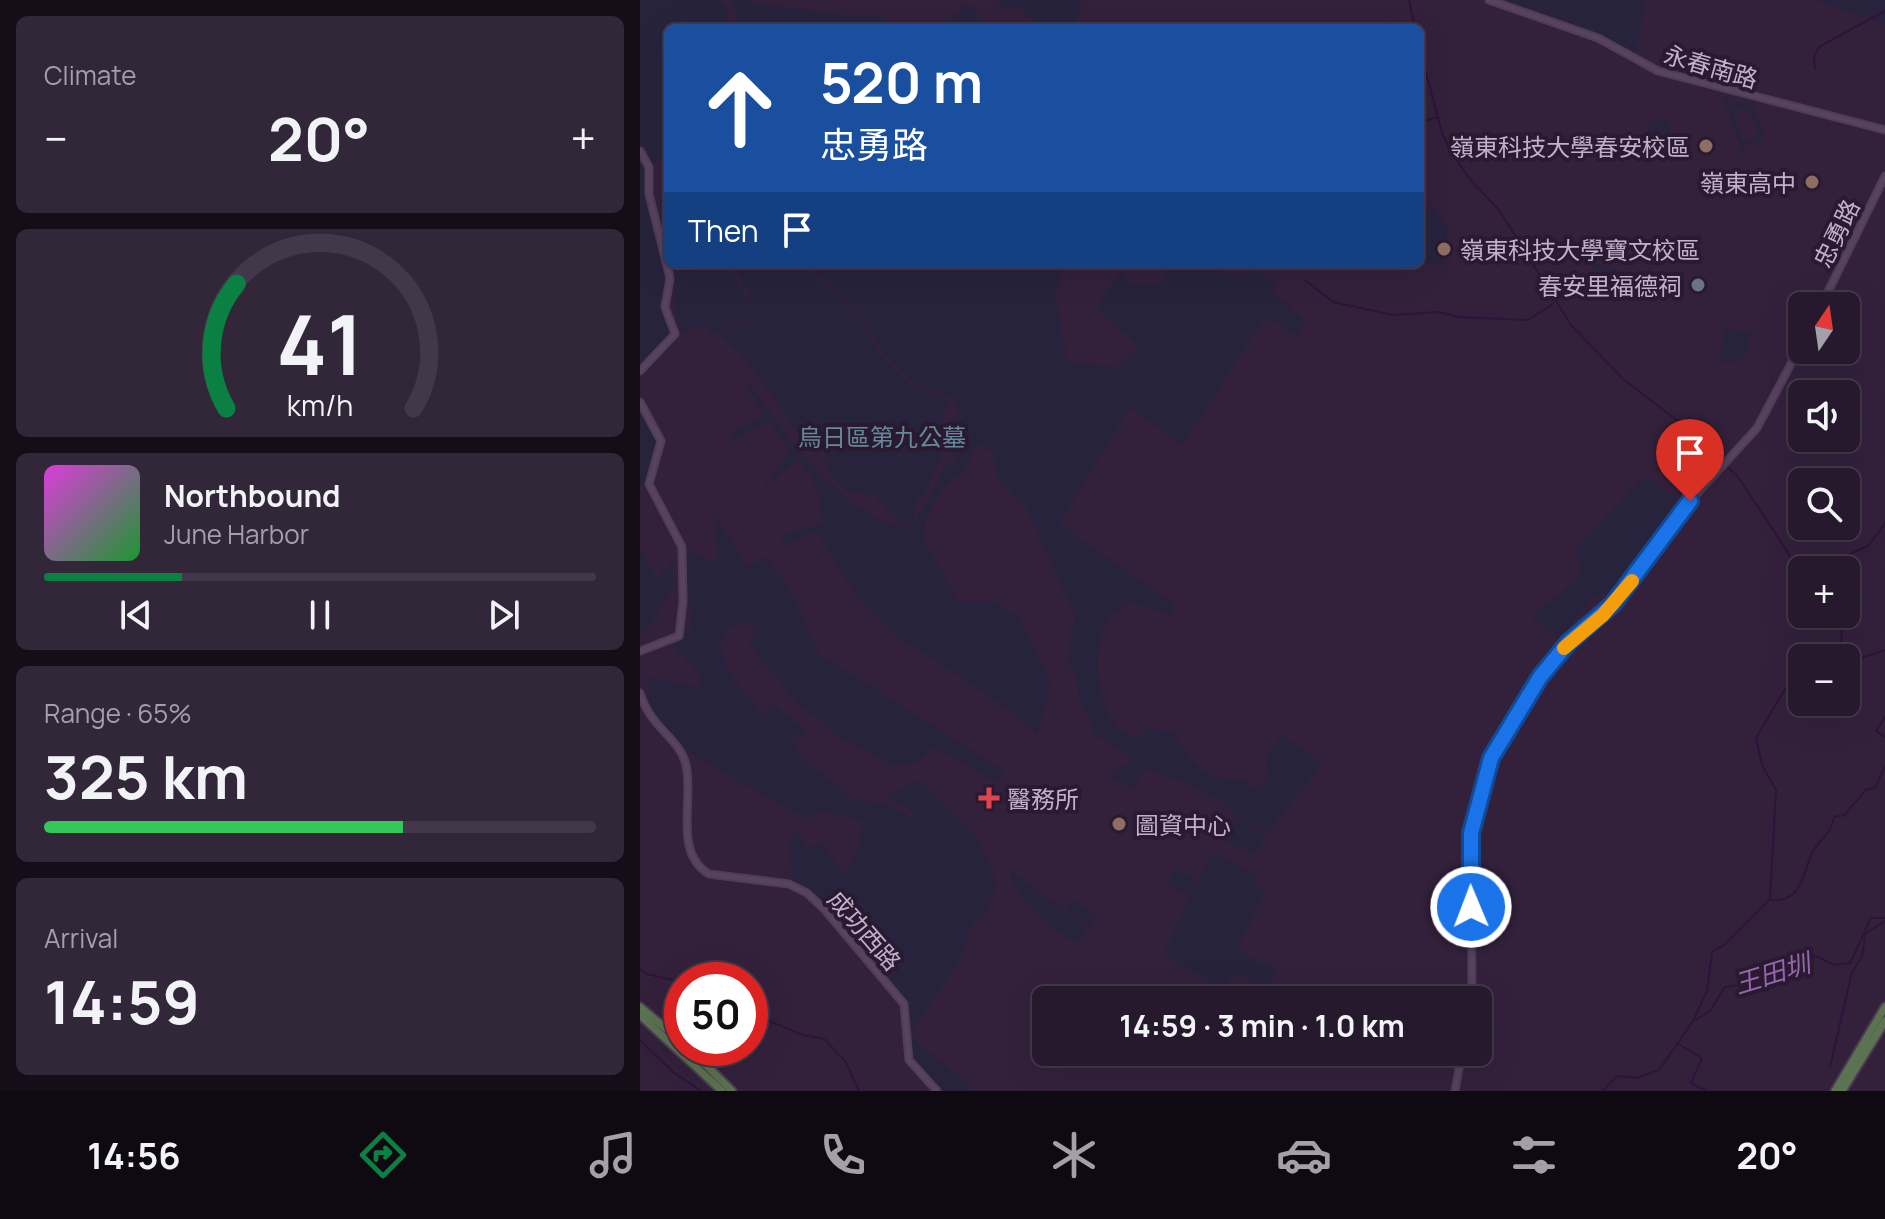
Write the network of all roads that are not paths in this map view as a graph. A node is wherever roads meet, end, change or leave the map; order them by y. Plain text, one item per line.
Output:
1 (1489, 0) edge
2 (1885, 130) edge
3 (640, 151) edge
4 (1885, 176) edge
5 (664, 254) edge
6 (668, 268) edge
7 (1828, 292) edge
8 (1791, 364) edge
9 (640, 371) edge
10 (640, 402) edge
11 (640, 651) edge
12 (640, 693) edge
13 (1472, 986) edge
14 (640, 1007) edge
15 (1885, 1007) edge
16 (640, 1015) edge
17 (1885, 1021) edge
18 (664, 1027) edge
19 (707, 1066) edge
20 (1459, 1066) edge
21 (722, 1091) edge
22 (732, 1091) edge
23 (937, 1091) edge
24 (1455, 1091) edge
25 (1835, 1091) edge
26 (1842, 1091) edge

1 - 2 street, 永春南路
3 - 5 street
4 - 7 street, 忠勇路
6 - 9 street
8 - 13 street
10 - 11 street
12 - 23 street, 成功西路
14 - 18 highway
15 - 25 highway
16 - 21 highway
17 - 26 highway
19 - 22 highway
20 - 24 street

